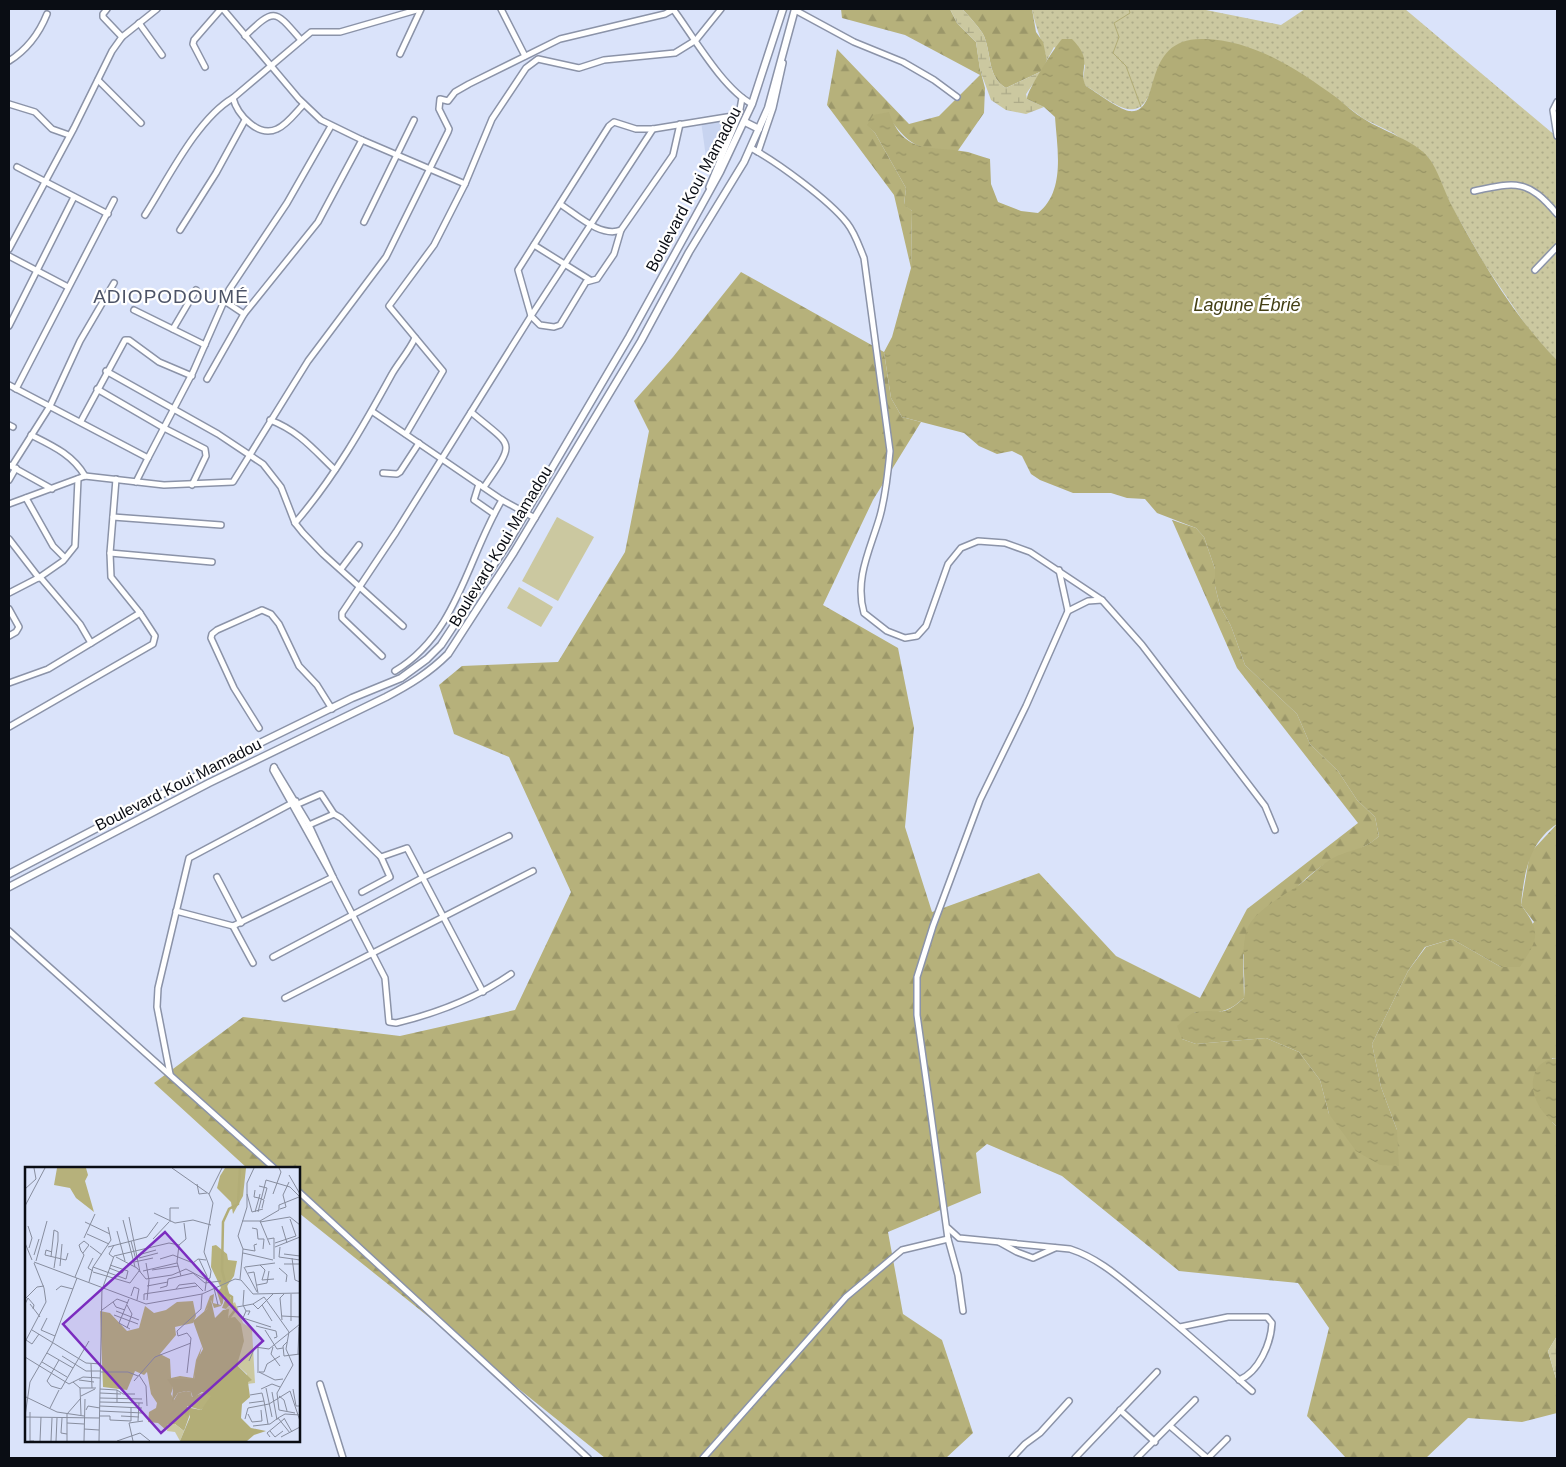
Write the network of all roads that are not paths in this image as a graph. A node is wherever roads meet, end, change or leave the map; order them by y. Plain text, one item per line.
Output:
1 (107, 9) edge
2 (157, 9) edge
3 (222, 9) edge
4 (420, 9) edge
5 (501, 9) edge
6 (673, 9) edge
7 (721, 9) edge
8 (783, 9) edge
9 (795, 9) edge
10 (407, 11) edge
11 (46, 14) dead end
12 (139, 23) junction
13 (244, 36) junction
14 (122, 37) junction
15 (301, 40) junction
16 (696, 40) junction
17 (785, 48) junction
18 (400, 54) dead end
19 (162, 55) dead end
20 (525, 56) junction
21 (9, 61) edge
22 (205, 67) dead end
23 (272, 67) junction
24 (98, 80) junction
25 (957, 97) dead end
26 (233, 98) junction
27 (742, 98) junction
28 (1557, 102) edge
29 (9, 104) edge
30 (304, 104) junction
31 (752, 104) junction
32 (740, 115) junction
33 (245, 120) junction
34 (414, 120) dead end
35 (745, 122) junction
36 (141, 123) dead end
37 (680, 124) junction
38 (331, 126) junction
39 (653, 129) junction
40 (759, 129) junction
41 (69, 135) junction
42 (1557, 136) edge
43 (362, 140) junction
44 (751, 148) junction
45 (758, 152) junction
46 (396, 154) junction
47 (17, 167) dead end
48 (428, 169) junction
49 (45, 183) junction
50 (465, 184) junction
51 (1474, 191) dead end
52 (74, 197) junction
53 (114, 200) dead end
54 (560, 204) junction
55 (701, 206) junction
56 (108, 214) junction
57 (1557, 214) edge
58 (145, 215) dead end
59 (364, 222) dead end
60 (592, 224) junction
61 (180, 230) dead end
62 (621, 230) junction
63 (534, 244) junction
64 (1557, 247) edge
65 (9, 249) edge
66 (9, 256) edge
67 (565, 265) junction
68 (1535, 270) dead end
69 (37, 272) junction
70 (590, 280) junction
71 (114, 283) dead end
72 (68, 287) junction
73 (196, 290) dead end
74 (226, 302) junction
75 (134, 310) dead end
76 (244, 314) junction
77 (531, 316) junction
78 (9, 326) edge
79 (173, 329) junction
80 (415, 338) junction
81 (205, 345) junction
82 (106, 371) junction
83 (192, 376) junction
84 (207, 379) dead end
85 (9, 385) edge
86 (16, 389) junction
87 (97, 389) junction
88 (50, 406) junction
89 (174, 409) junction
90 (372, 412) junction
91 (471, 412) junction
92 (270, 420) junction
93 (81, 421) junction
94 (164, 428) junction
95 (406, 434) junction
96 (31, 435) junction
97 (420, 444) junction
98 (251, 454) junction
99 (148, 458) junction
100 (442, 459) junction
101 (12, 466) edge
102 (335, 470) junction
103 (383, 473) dead end
104 (85, 476) junction
105 (78, 479) junction
106 (116, 479) junction
107 (9, 480) edge
108 (136, 482) junction
109 (192, 485) junction
110 (482, 486) junction
111 (52, 489) junction
112 (26, 498) junction
113 (502, 500) junction
114 (9, 504) edge
115 (525, 513) junction
116 (494, 514) junction
117 (113, 517) junction
118 (535, 518) junction
119 (295, 523) junction
120 (221, 525) dead end
121 (9, 539) edge
122 (359, 545) dead end
123 (110, 552) junction
124 (65, 558) junction
125 (212, 562) dead end
126 (341, 569) junction
127 (1059, 569) junction
128 (40, 577) junction
129 (360, 586) junction
130 (9, 593) edge
131 (1102, 600) junction
132 (9, 609) edge
133 (1068, 611) junction
134 (140, 612) junction
135 (403, 626) dead end
136 (9, 636) edge
137 (91, 643) junction
138 (382, 656) dead end
139 (395, 671) dead end
140 (9, 683) edge
141 (332, 709) junction
142 (9, 727) edge
143 (259, 728) dead end
144 (295, 803) junction
145 (334, 814) junction
146 (309, 825) junction
147 (1275, 830) dead end
148 (83, 835) junction
149 (509, 836) dead end
150 (88, 846) junction
151 (381, 857) junction
152 (533, 872) dead end
153 (9, 874) edge
154 (332, 877) junction
155 (424, 877) junction
156 (217, 878) dead end
157 (9, 887) edge
158 (362, 892) dead end
159 (176, 911) junction
160 (353, 915) junction
161 (445, 917) junction
162 (241, 924) junction
163 (233, 926) junction
164 (9, 931) edge
165 (372, 956) junction
166 (273, 957) dead end
167 (253, 963) dead end
168 (511, 974) dead end
169 (483, 992) junction
170 (285, 998) dead end
171 (170, 1075) junction
172 (273, 1167) edge
173 (300, 1193) edge
174 (948, 1228) junction
175 (959, 1238) junction
176 (948, 1239) junction
177 (996, 1240) junction
178 (1055, 1248) junction
179 (952, 1249) junction
180 (964, 1311) dead end
181 (1180, 1327) junction
182 (1157, 1372) dead end
183 (1240, 1380) junction
184 (320, 1384) dead end
185 (1252, 1391) dead end
186 (1195, 1400) dead end
187 (1069, 1401) dead end
188 (1120, 1410) junction
189 (1170, 1426) junction
190 (1228, 1439) dead end
191 (1155, 1442) junction
192 (343, 1458) edge
193 (587, 1458) edge
194 (703, 1458) edge
195 (1012, 1458) edge
196 (1075, 1458) edge
197 (1138, 1458) edge
198 (1207, 1458) edge

1 - 14 street
2 - 12 street
3 - 13 street
3 - 22 street
4 - 10 street
4 - 18 street
5 - 20 street
6 - 16 street
6 - 20 street
7 - 16 street
8 - 31 main road, Boulevard Koui Mamadou
9 - 17 main road, Boulevard Koui Mamadou
9 - 25 street
10 - 15 street
11 - 21 street
12 - 14 street
12 - 19 street
13 - 15 street
13 - 23 street
14 - 24 street
15 - 23 street
16 - 27 street
16 - 50 street
17 - 40 main road, Boulevard Koui Mamadou
17 - 45 street
20 - 48 street
23 - 26 street
23 - 30 street
24 - 36 street
24 - 41 street
26 - 33 street
26 - 58 street
27 - 31 street
27 - 32 street
28 - 42 street
29 - 41 street
30 - 33 street
30 - 38 street
31 - 35 main road, Boulevard Koui Mamadou
32 - 37 street
32 - 55 street
33 - 61 street
34 - 46 street
35 - 40 main road
35 - 55 main road, Boulevard Koui Mamadou
37 - 39 street
37 - 62 street
38 - 43 street
38 - 74 street
39 - 54 street
39 - 60 street
40 - 44 main road, Boulevard Koui Mamadou
41 - 49 street
43 - 46 street
43 - 76 street
44 - 45 street
44 - 118 main road, Boulevard Koui Mamadou
45 - 127 street
46 - 48 street
46 - 59 street
47 - 49 street
48 - 50 street
48 - 92 street
49 - 52 street
49 - 65 street
50 - 80 street
51 - 57 street
52 - 56 street
52 - 69 street
53 - 56 street
54 - 60 street
54 - 63 street
55 - 115 main road, Boulevard Koui Mamadou
56 - 72 street
60 - 62 street
60 - 67 street
62 - 70 street
63 - 67 street
63 - 77 street
64 - 68 street
66 - 69 street
67 - 70 street
67 - 77 street
69 - 72 street
69 - 78 street
70 - 77 street
71 - 88 street
72 - 86 street
73 - 79 street
74 - 76 street
74 - 81 street
75 - 79 street
76 - 84 street
77 - 91 street
79 - 81 street
80 - 90 street
80 - 95 street
81 - 83 street
82 - 83 street
82 - 87 street
82 - 89 street
83 - 89 street
85 - 86 street
86 - 88 street
87 - 93 street
87 - 94 street
88 - 93 street
88 - 96 street
89 - 94 street
89 - 98 street
90 - 95 street
90 - 102 street
91 - 100 street
91 - 110 street
92 - 98 street
92 - 102 street
93 - 99 street
94 - 99 street
94 - 109 street
95 - 97 street
96 - 101 street
96 - 104 street
97 - 100 street
97 - 103 street
98 - 109 street
98 - 119 street
99 - 108 street
100 - 110 street
100 - 129 street
101 - 107 street
101 - 111 street
102 - 119 street
104 - 105 street
104 - 106 street
105 - 111 street
105 - 124 street
106 - 108 street
106 - 117 street
108 - 109 street
110 - 113 street
110 - 116 street
111 - 112 street
112 - 114 street
112 - 124 street
113 - 115 street
113 - 116 street
115 - 118 street
115 - 141 main road, Boulevard Koui Mamadou
116 - 139 street
117 - 120 street
117 - 123 street
118 - 150 main road, Boulevard Koui Mamadou
119 - 126 street
121 - 128 street
122 - 126 street
123 - 125 street
123 - 134 street
124 - 128 street
126 - 129 street
127 - 131 street
127 - 133 street
128 - 130 street
128 - 137 street
129 - 135 street
129 - 138 street
131 - 133 street
131 - 147 street
132 - 136 street
133 - 174 street
134 - 137 street
134 - 142 street
137 - 140 street
141 - 143 street
141 - 148 main road, Boulevard Koui Mamadou
144 - 144 street
144 - 145 street
144 - 146 street
144 - 154 street
144 - 159 street
145 - 146 street
145 - 151 street
146 - 154 street
148 - 150 main road
148 - 153 main road, Boulevard Koui Mamadou
149 - 155 street
150 - 157 main road, Boulevard Koui Mamadou
151 - 155 street
151 - 158 street
152 - 161 street
154 - 160 street
154 - 162 street
155 - 160 street
155 - 161 street
156 - 162 street
159 - 163 street
159 - 171 street
160 - 165 street
160 - 166 street
161 - 165 street
161 - 169 street
162 - 163 street
163 - 167 street
164 - 171 street
165 - 169 street
165 - 170 street
168 - 169 street
171 - 172 street
173 - 193 street
174 - 175 street
174 - 176 street
175 - 177 street
175 - 179 street
176 - 179 street
176 - 194 street
177 - 178 street
177 - 178 street
178 - 181 street
179 - 180 street
181 - 183 street
181 - 183 street
182 - 188 street
183 - 185 street
184 - 192 street
186 - 189 street
187 - 195 street
188 - 191 street
188 - 196 street
189 - 191 street
189 - 198 street
190 - 198 street
191 - 197 street

